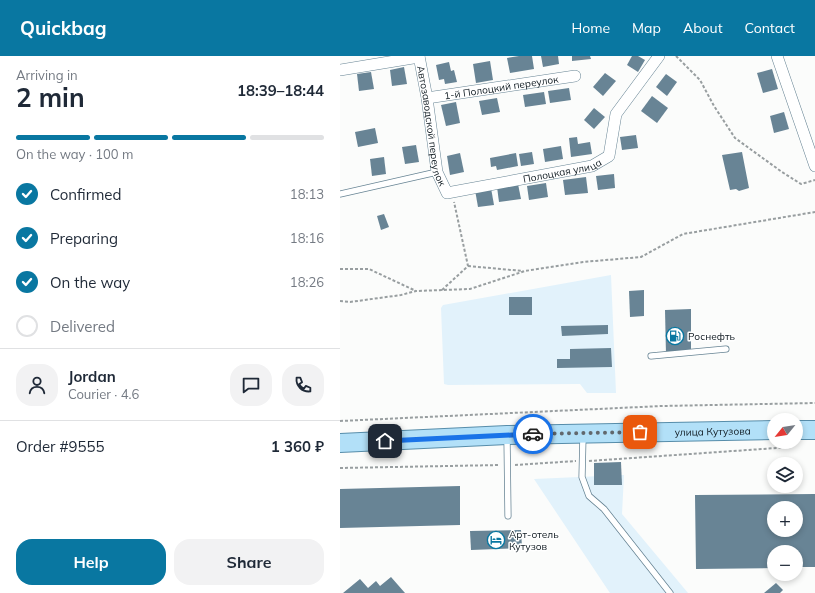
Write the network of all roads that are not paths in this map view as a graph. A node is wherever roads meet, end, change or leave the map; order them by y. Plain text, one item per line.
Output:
1 (659, 56) edge
2 (777, 56) edge
3 (419, 57) edge
4 (340, 70) edge
5 (575, 76) dead end
6 (427, 98) junction
7 (815, 166) edge
8 (438, 172) junction
9 (340, 194) edge
10 (450, 197) joint
11 (726, 349) dead end
12 (651, 356) dead end
13 (767, 430) edge
14 (803, 430) edge
15 (815, 430) edge
16 (583, 433) junction
17 (506, 435) junction
18 (340, 443) edge
19 (508, 516) dead end
20 (670, 593) edge

1 - 10 street, Полоцкая улица
2 - 7 street
3 - 4 street
3 - 6 street, Автозаводской переулок
5 - 6 street, 1-й Полоцкий переулок
6 - 8 street, Автозаводской переулок
8 - 9 lane
8 - 10 street, Автозаводской переулок
11 - 12 lane
13 - 16 main road, улица Кутузова
14 - 15 main road
16 - 17 main road, улица Кутузова
16 - 20 lane
17 - 18 main road, улица Кутузова
17 - 19 lane

